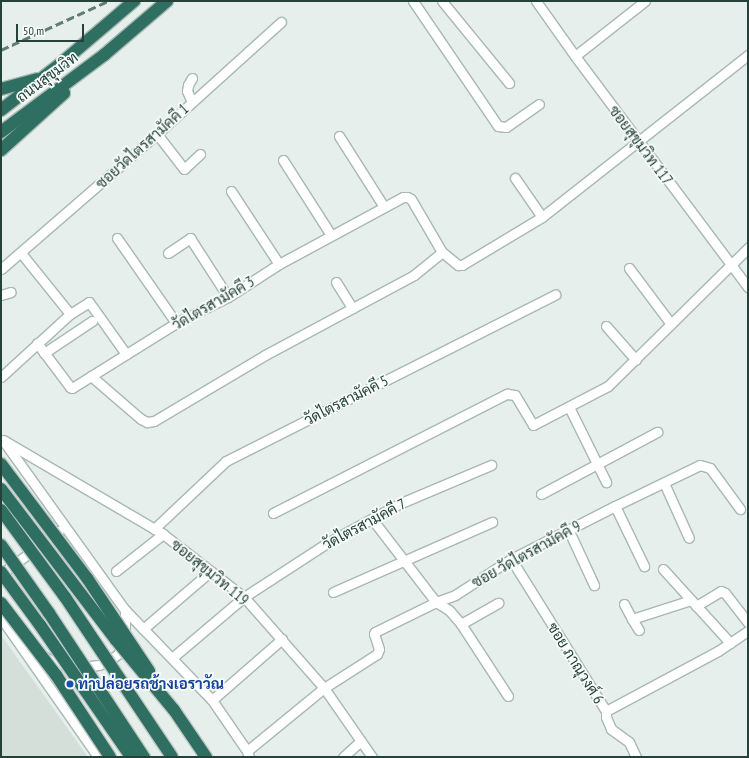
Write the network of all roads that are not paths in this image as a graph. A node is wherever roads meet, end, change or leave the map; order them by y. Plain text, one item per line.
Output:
1 (134, 1) edge
2 (167, 1) edge
3 (413, 1) edge
4 (442, 1) edge
5 (536, 1) edge
6 (645, 1) edge
7 (281, 22) dead end
8 (104, 55) junction
9 (748, 55) edge
10 (575, 56) junction
11 (42, 78) junction
12 (192, 78) dead end
13 (509, 83) dead end
14 (1, 89) edge
15 (23, 92) junction
16 (192, 102) junction
17 (539, 104) dead end
18 (1, 106) edge
19 (1, 110) edge
20 (1, 132) edge
21 (157, 134) junction
22 (339, 136) dead end
23 (639, 142) junction
24 (3, 147) edge
25 (200, 154) dead end
26 (283, 160) dead end
27 (515, 178) dead end
28 (231, 191) dead end
29 (384, 207) junction
30 (542, 217) junction
31 (331, 235) junction
32 (117, 238) dead end
33 (748, 248) edge
34 (21, 252) junction
35 (442, 252) junction
36 (168, 253) dead end
37 (279, 264) junction
38 (731, 265) junction
39 (629, 268) dead end
40 (1, 269) edge
41 (336, 282) dead end
42 (748, 287) edge
43 (11, 292) dead end
44 (1, 294) edge
45 (555, 296) dead end
46 (228, 297) junction
47 (352, 308) junction
48 (70, 314) junction
49 (92, 321) dead end
50 (176, 323) junction
51 (671, 324) junction
52 (606, 326) dead end
53 (37, 343) junction
54 (44, 353) junction
55 (126, 354) junction
56 (636, 360) junction
57 (91, 376) junction
58 (1, 377) edge
59 (569, 407) junction
60 (657, 432) dead end
61 (2, 439) edge
62 (596, 463) junction
63 (1, 464) edge
64 (491, 465) dead end
65 (606, 482) dead end
66 (664, 483) junction
67 (1, 489) edge
68 (541, 494) dead end
69 (1, 497) edge
70 (615, 506) junction
71 (740, 509) dead end
72 (1, 510) edge
73 (273, 513) dead end
74 (372, 519) junction
75 (492, 522) dead end
76 (65, 527) junction
77 (154, 529) junction
78 (568, 529) junction
79 (163, 534) junction
80 (690, 538) dead end
81 (1, 545) edge
82 (39, 545) junction
83 (511, 559) junction
84 (403, 561) junction
85 (644, 566) dead end
86 (664, 569) dead end
87 (116, 571) dead end
88 (211, 571) junction
89 (1, 573) edge
90 (594, 585) dead end
91 (333, 592) dead end
92 (244, 597) junction
93 (436, 602) junction
94 (1, 603) edge
95 (498, 603) dead end
96 (694, 603) junction
97 (624, 604) dead end
98 (125, 610) junction
99 (1, 618) edge
100 (632, 619) junction
101 (748, 622) edge
102 (461, 624) junction
103 (143, 629) junction
104 (639, 630) dead end
105 (748, 631) edge
106 (282, 639) junction
107 (18, 642) junction
108 (730, 643) junction
109 (172, 658) junction
110 (324, 688) junction
111 (508, 696) dead end
112 (212, 700) junction
113 (174, 710) junction
114 (606, 710) junction
115 (361, 741) junction
116 (248, 754) edge
117 (98, 757) edge
118 (110, 757) edge
119 (131, 757) edge
120 (144, 757) edge
121 (172, 757) edge
122 (206, 757) edge
123 (343, 757) edge
124 (372, 757) edge
125 (636, 757) edge

1 - 11 highway, ถนนสุขุมวิท
2 - 8 highway, ถนนสุขุมวิท
3 - 17 street
4 - 13 street
5 - 10 street, ซอยสุขุมวิท 117
6 - 10 street
7 - 16 street, ซอยวัดไตรสามัคคี 1
8 - 20 highway, ถนนสุขุมวิท
8 - 24 highway
9 - 23 street
10 - 23 street, ซอยสุขุมวิท 117
11 - 14 highway
11 - 15 highway, ถนนสุขุมวิท
12 - 16 street
15 - 18 highway
15 - 19 highway, ถนนสุขุมวิท
16 - 21 street, ซอยวัดไตรสามัคคี 1
21 - 25 street
21 - 34 street, ซอยวัดไตรสามัคคี 1
22 - 29 street
23 - 30 street
23 - 38 street, ซอยสุขุมวิท 117
26 - 31 street
27 - 30 street
28 - 37 street
29 - 31 street, วัดไตรสามัคคี 3
29 - 35 street, วัดไตรสามัคคี 3
30 - 35 street
31 - 37 street, วัดไตรสามัคคี 3
32 - 50 street
33 - 38 street
34 - 40 street, ซอยวัดไตรสามัคคี 1
34 - 48 street
35 - 47 street
36 - 46 street
37 - 46 street, วัดไตรสามัคคี 3
38 - 42 street, ซอยสุขุมวิท 117
38 - 51 street
39 - 51 street
41 - 47 street
43 - 44 street
45 - 77 street, วัดไตรสามัคคี 5
46 - 50 street, วัดไตรสามัคคี 3
47 - 57 street
48 - 53 street
48 - 55 street
49 - 54 street
50 - 55 street, วัดไตรสามัคคี 3
51 - 56 street
52 - 56 street
53 - 54 street, วัดไตรสามัคคี 3
53 - 58 street
54 - 57 street, วัดไตรสามัคคี 3
55 - 57 street, วัดไตรสามัคคี 3
56 - 59 street
59 - 62 street
59 - 73 street
60 - 62 street
61 - 76 street
61 - 77 street, ซอยสุขุมวิท 119
62 - 65 street
62 - 68 street
63 - 113 highway, bridge
64 - 74 street, วัดไตรสามัคคี 7
66 - 70 street, ซอย วัดไตรสามัคคี 9
66 - 71 street, ซอย วัดไตรสามัคคี 9
66 - 80 street
67 - 113 highway, bridge
69 - 82 highway
70 - 78 street, ซอย วัดไตรสามัคคี 9
70 - 85 street
72 - 121 highway, bridge
74 - 84 street
74 - 92 street, วัดไตรสามัคคี 7
75 - 84 street
76 - 82 street
76 - 98 street
77 - 79 street, ซอยสุขุมวิท 119
78 - 83 street, ซอย วัดไตรสามัคคี 9
78 - 90 street
79 - 87 street
79 - 88 street, ซอยสุขุมวิท 119
81 - 120 highway, bridge
82 - 89 street
83 - 93 street, ซอย วัดไตรสามัคคี 9
83 - 114 street, ซอย ภาณุวงศ์ 6
84 - 91 street
84 - 93 street
86 - 96 street
88 - 92 street, ซอยสุขุมวิท 119
88 - 103 street
89 - 119 highway, bridge
92 - 106 street, ซอยสุขุมวิท 119
92 - 109 street, วัดไตรสามัคคี 7
93 - 102 street
93 - 110 street, ซอย วัดไตรสามัคคี 9
94 - 118 highway, bridge
95 - 102 street
96 - 100 street
96 - 101 street
96 - 108 street
97 - 100 street
98 - 103 street
98 - 107 street
99 - 107 street
100 - 104 street
102 - 111 street
103 - 109 street
105 - 108 street, ซอย ภาณุวงศ์ 6
106 - 110 street, ซอยสุขุมวิท 119
106 - 112 street
107 - 117 street
108 - 114 street, ซอย ภาณุวงศ์ 6
109 - 112 street
110 - 115 street, ซอยสุขุมวิท 119
110 - 116 street
112 - 116 street
113 - 122 highway, bridge
114 - 125 street
115 - 123 street
115 - 124 street, ซอยสุขุมวิท 119

